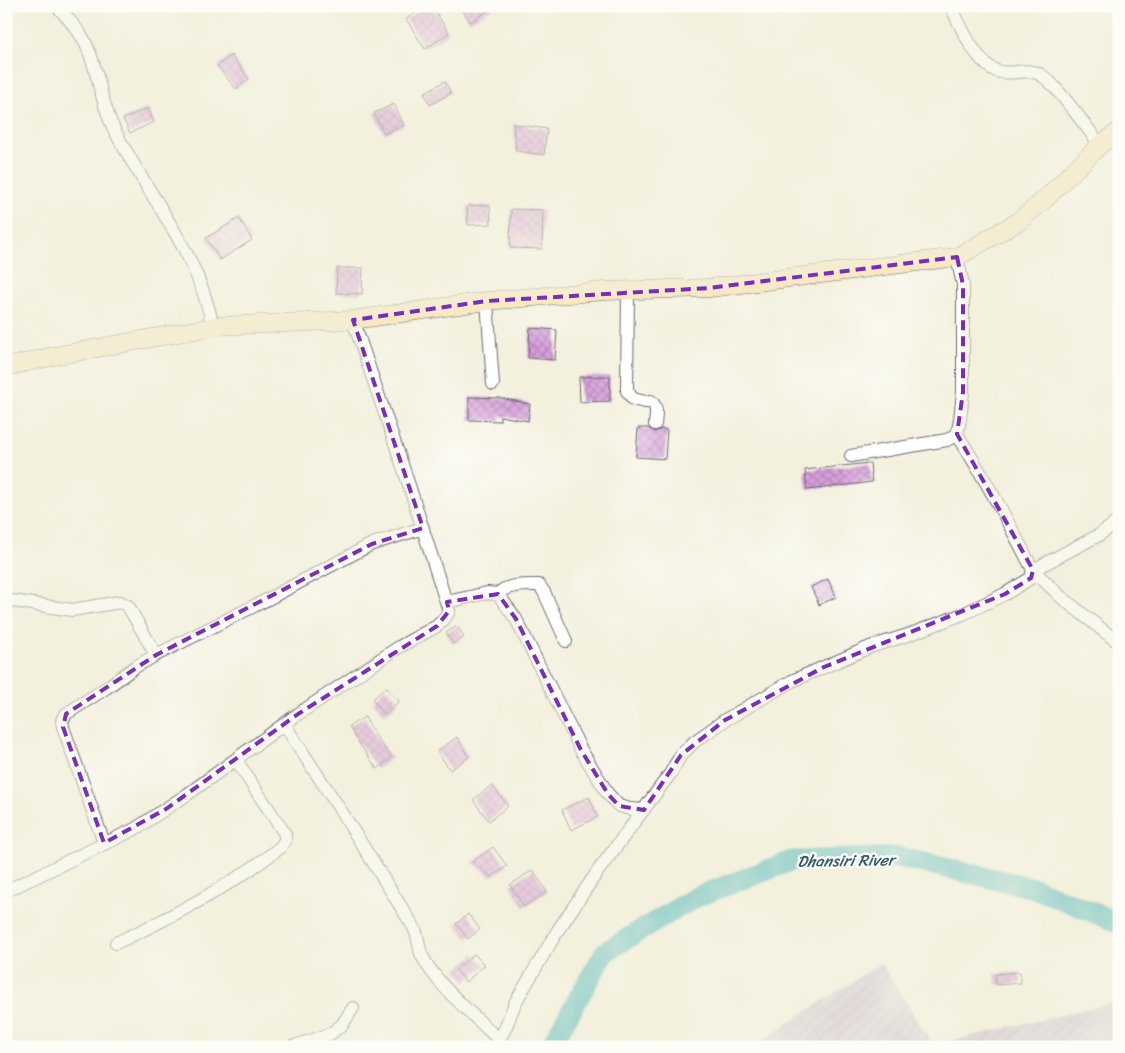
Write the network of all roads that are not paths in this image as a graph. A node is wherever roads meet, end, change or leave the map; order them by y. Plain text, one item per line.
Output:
1 (57, 6) edge
2 (951, 6) edge
3 (1118, 134) edge
4 (1100, 145) junction
5 (957, 258) junction
6 (628, 292) junction
7 (487, 301) junction
8 (352, 320) junction
9 (213, 327) junction
10 (6, 367) edge
11 (493, 384) dead end
12 (655, 424) dead end
13 (956, 434) junction
14 (851, 456) dead end
15 (1119, 521) edge
16 (423, 528) junction
17 (1033, 570) junction
18 (498, 594) junction
19 (6, 600) edge
20 (447, 602) junction
21 (566, 641) dead end
22 (1119, 643) edge
23 (156, 655) junction
24 (284, 724) junction
25 (236, 760) junction
26 (644, 810) junction
27 (104, 843) junction
28 (6, 891) edge
29 (116, 943) dead end
30 (353, 1008) dead end
31 (497, 1043) edge
32 (292, 1047) edge

1 - 9 street
2 - 4 street
3 - 4 street
4 - 5 street
5 - 6 street
5 - 13 street
6 - 7 street
6 - 12 street
7 - 8 street
7 - 11 street
8 - 9 street
8 - 16 street
9 - 10 street
13 - 14 street
13 - 17 street
15 - 17 street
16 - 20 street
16 - 23 street
17 - 22 street
17 - 26 street
18 - 20 street
18 - 21 street
18 - 26 street
19 - 23 street
20 - 24 street
23 - 27 street
24 - 25 street
24 - 31 street
25 - 27 street
25 - 29 street
26 - 31 street
27 - 28 street
30 - 32 street

